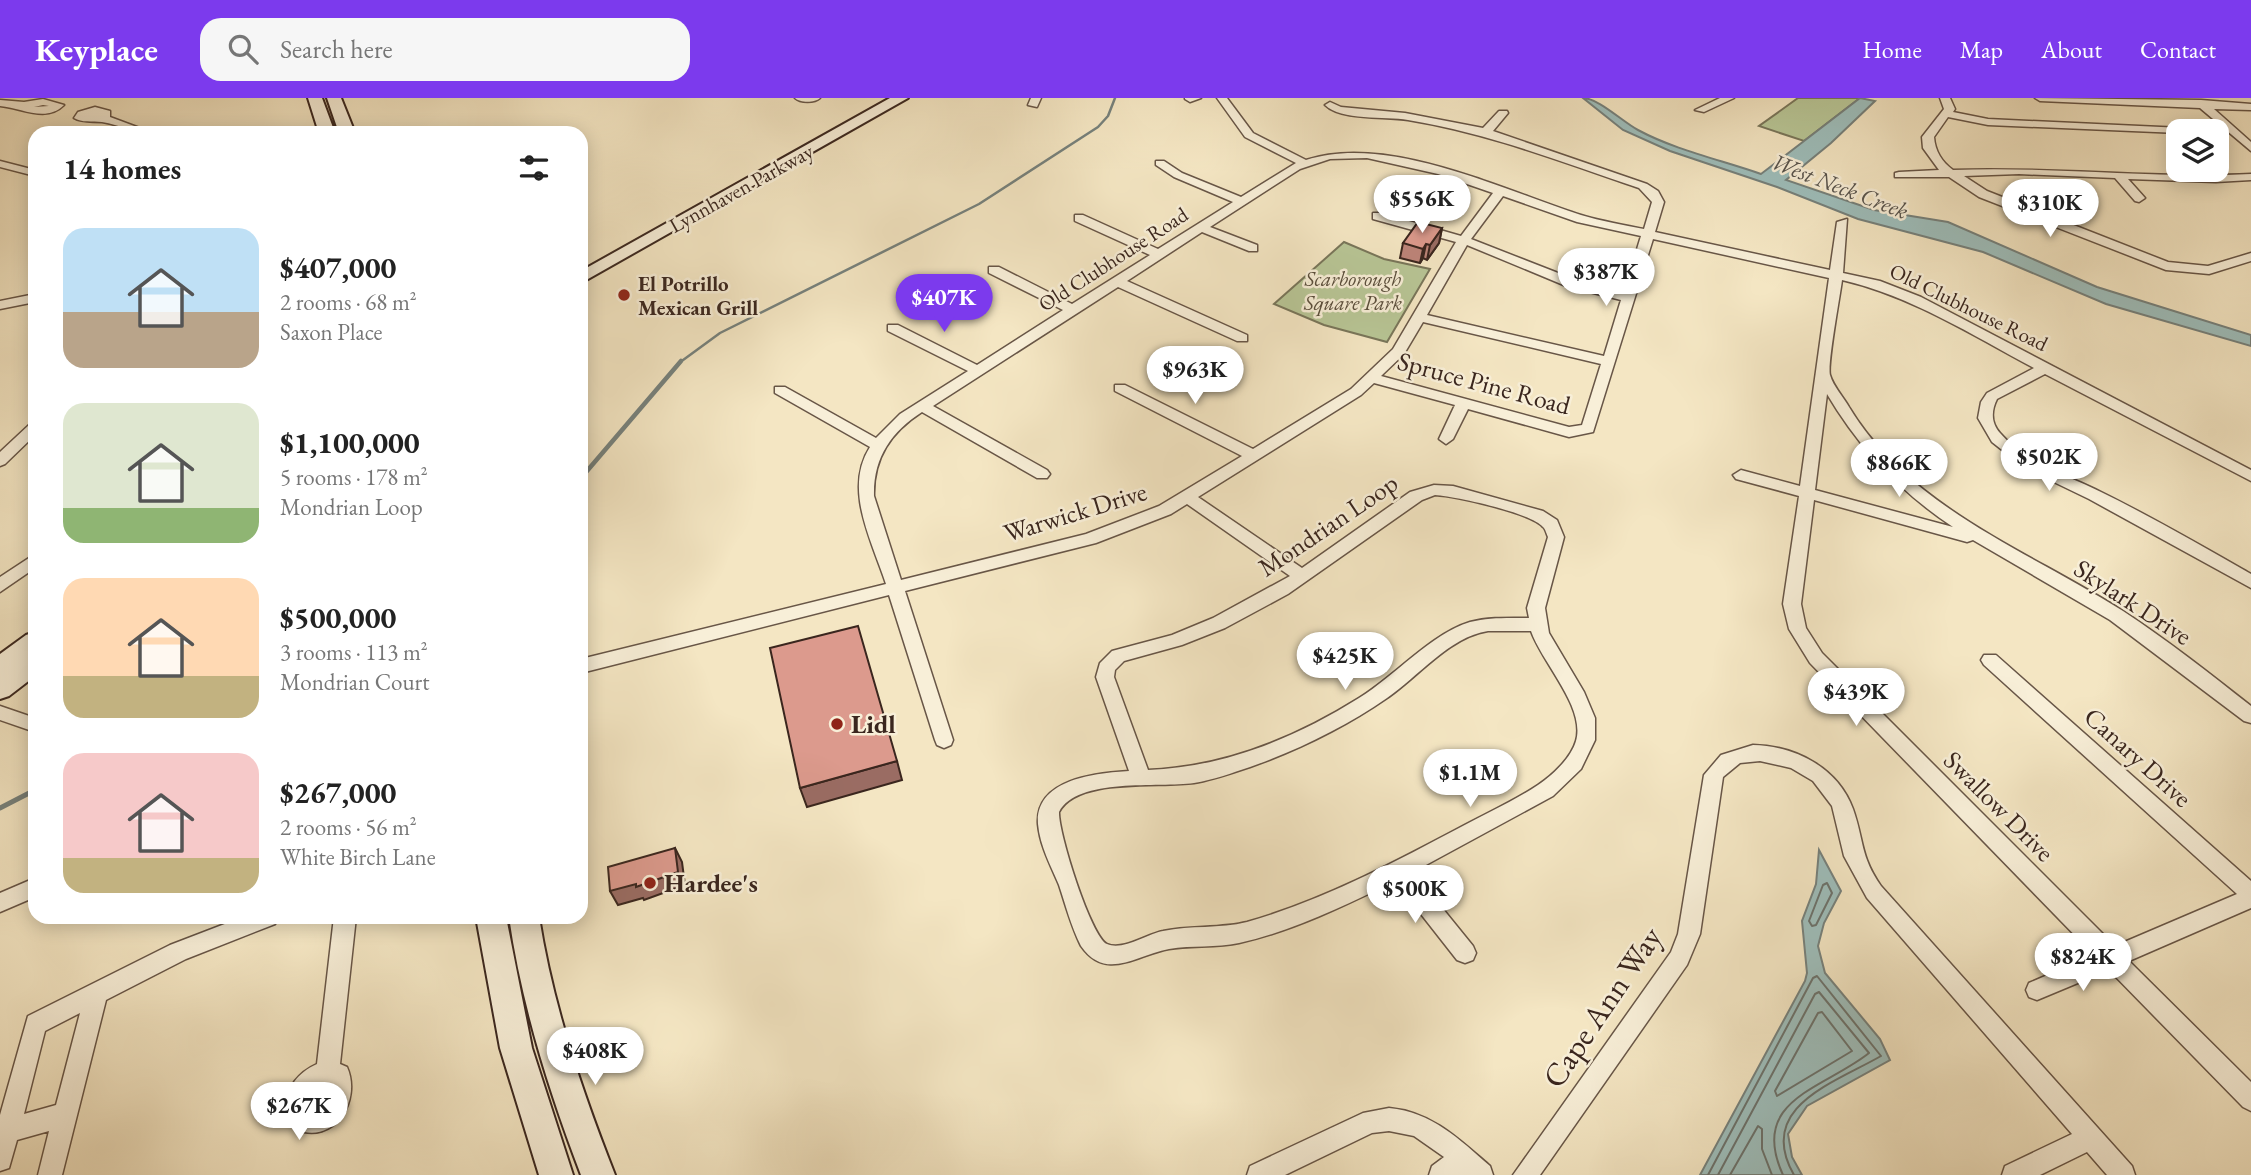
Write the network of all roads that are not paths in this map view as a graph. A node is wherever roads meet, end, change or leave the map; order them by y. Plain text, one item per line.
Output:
1 (315, 98) edge
2 (334, 98) edge
3 (800, 98) edge
4 (815, 98) edge
5 (879, 98) edge
6 (901, 98) edge
7 (1196, 98) edge
8 (1222, 98) edge
9 (1729, 98) edge
10 (1945, 98) edge
11 (2040, 98) edge
12 (1190, 99) edge
13 (2199, 101) edge
14 (0, 103) edge
15 (24, 105) dead end
16 (1330, 105) dead end
17 (2251, 107) edge
18 (1700, 110) dead end
19 (1503, 113) dead end
20 (1948, 114) junction
21 (104, 120) dead end
22 (124, 126) edge
23 (325, 126) edge
24 (344, 126) edge
25 (2166, 130) edge
26 (1486, 132) junction
27 (2229, 133) edge
28 (2234, 133) junction
29 (2251, 133) edge
30 (2251, 148) edge
31 (1160, 163) dead end
32 (1304, 163) junction
33 (0, 164) edge
34 (28, 171) edge
35 (1949, 173) junction
36 (1899, 175) dead end
37 (2118, 175) junction
38 (2251, 177) edge
39 (1501, 191) junction
40 (2139, 198) dead end
41 (1241, 201) junction
42 (1377, 216) dead end
43 (1080, 218) dead end
44 (1843, 222) dead end
45 (1199, 227) junction
46 (1647, 234) junction
47 (1463, 241) junction
48 (1253, 248) dead end
49 (1157, 254) junction
50 (2251, 257) edge
51 (588, 258) edge
52 (994, 270) dead end
53 (588, 274) edge
54 (1836, 275) junction
55 (1116, 281) junction
56 (1627, 297) junction
57 (28, 299) edge
58 (0, 305) edge
59 (28, 308) edge
60 (1073, 310) junction
61 (0, 314) edge
62 (1418, 317) junction
63 (893, 328) dead end
64 (1242, 338) dead end
65 (1608, 361) junction
66 (2045, 368) junction
67 (979, 371) junction
68 (1824, 375) junction
69 (1371, 378) junction
70 (1120, 388) dead end
71 (780, 390) dead end
72 (1463, 404) junction
73 (922, 406) junction
74 (28, 434) edge
75 (1446, 439) dead end
76 (878, 445) junction
77 (1254, 456) junction
78 (0, 461) edge
79 (1042, 474) dead end
80 (1741, 475) dead end
81 (2251, 476) edge
82 (1807, 493) junction
83 (1188, 497) junction
84 (1982, 539) junction
85 (28, 565) edge
86 (1303, 577) junction
87 (2251, 582) edge
88 (0, 586) edge
89 (894, 587) junction
90 (1536, 625) junction
91 (28, 646) edge
92 (1990, 660) dead end
93 (588, 664) edge
94 (0, 667) edge
95 (28, 667) edge
96 (0, 689) edge
97 (0, 713) edge
98 (2251, 716) edge
99 (28, 723) edge
100 (944, 740) dead end
101 (1141, 776) junction
102 (1399, 871) junction
103 (28, 890) edge
104 (2251, 896) edge
105 (0, 903) edge
106 (250, 924) edge
107 (344, 924) edge
108 (492, 924) edge
109 (525, 924) edge
110 (1465, 953) dead end
111 (2111, 958) junction
112 (2037, 990) dead end
113 (96, 994) junction
114 (328, 1071) dead end
115 (2251, 1099) edge
116 (65, 1114) junction
117 (8, 1130) junction
118 (2090, 1138) junction
119 (1462, 1158) junction
120 (0, 1159) edge
121 (50, 1175) edge
122 (555, 1175) edge
123 (598, 1175) edge
124 (1259, 1175) edge
125 (1441, 1175) edge
126 (1481, 1175) edge
127 (1525, 1175) edge
128 (2014, 1175) edge
129 (2123, 1175) edge

1 - 23 main road
2 - 24 main road
3 - 4 street
5 - 51 main road, Lynnhaven Parkway
6 - 53 main road, Lynnhaven Parkway
7 - 12 street
8 - 32 street
9 - 18 street
10 - 20 street
11 - 13 street
13 - 17 street
13 - 28 street
14 - 15 street
16 - 26 street
19 - 26 street
20 - 25 street
20 - 35 street
21 - 22 street
26 - 46 street
27 - 28 street
28 - 29 street
28 - 30 street
31 - 41 street
32 - 39 street, Old Clubhouse Road
32 - 41 street, Old Clubhouse Road
33 - 34 street
35 - 36 street
35 - 37 street
35 - 50 street
37 - 38 street
37 - 40 street
39 - 46 street, Old Clubhouse Road
39 - 47 street, Warwick Drive
41 - 45 street, Old Clubhouse Road
42 - 47 street
43 - 49 street
44 - 54 street, Swallow Drive
45 - 48 street
45 - 49 street, Old Clubhouse Road
46 - 54 street, Old Clubhouse Road
46 - 56 street
47 - 56 street
47 - 62 street, Warwick Drive
49 - 55 street, Old Clubhouse Road
52 - 60 street
54 - 66 street, Old Clubhouse Road
54 - 68 street, Swallow Drive
55 - 60 street, Old Clubhouse Road
55 - 64 street
56 - 65 street
57 - 58 street
59 - 61 street
60 - 67 street, Old Clubhouse Road
62 - 65 street
62 - 69 street, Warwick Drive
63 - 67 street
65 - 72 street, Spruce Pine Road
66 - 81 street, Old Clubhouse Road
66 - 87 street
67 - 73 street, Old Clubhouse Road
68 - 82 street, Swallow Drive
68 - 84 street, Skylark Drive
69 - 72 street, Spruce Pine Road
69 - 77 street, Warwick Drive
70 - 77 street
71 - 76 street
72 - 75 street
73 - 76 street, Old Clubhouse Road
73 - 79 street
74 - 78 street
76 - 89 street, Old Clubhouse Road
77 - 83 street, Warwick Drive
80 - 82 street, Skylark Drive
82 - 84 street, Skylark Drive
82 - 111 street, Swallow Drive
83 - 86 street
83 - 89 street, Warwick Drive
84 - 98 street, Skylark Drive
85 - 88 street
86 - 90 street, Mondrian Loop
86 - 101 street, Mondrian Loop
89 - 93 street, Warwick Drive
89 - 100 street, Old Clubhouse Road
90 - 101 street
90 - 102 street
91 - 94 main road
92 - 104 street, Canary Drive
95 - 96 main road
97 - 99 street
101 - 102 street
102 - 110 street
103 - 105 street
104 - 111 street
106 - 113 street
107 - 114 street
108 - 122 main road
109 - 123 main road
111 - 112 street
111 - 115 street, Swallow Drive
113 - 116 street
113 - 117 street
116 - 117 street
116 - 121 street
117 - 120 street
118 - 127 street, Cape Ann Way
118 - 128 street
118 - 129 street, Cape Ann Way
119 - 124 street
119 - 125 street
119 - 126 street

